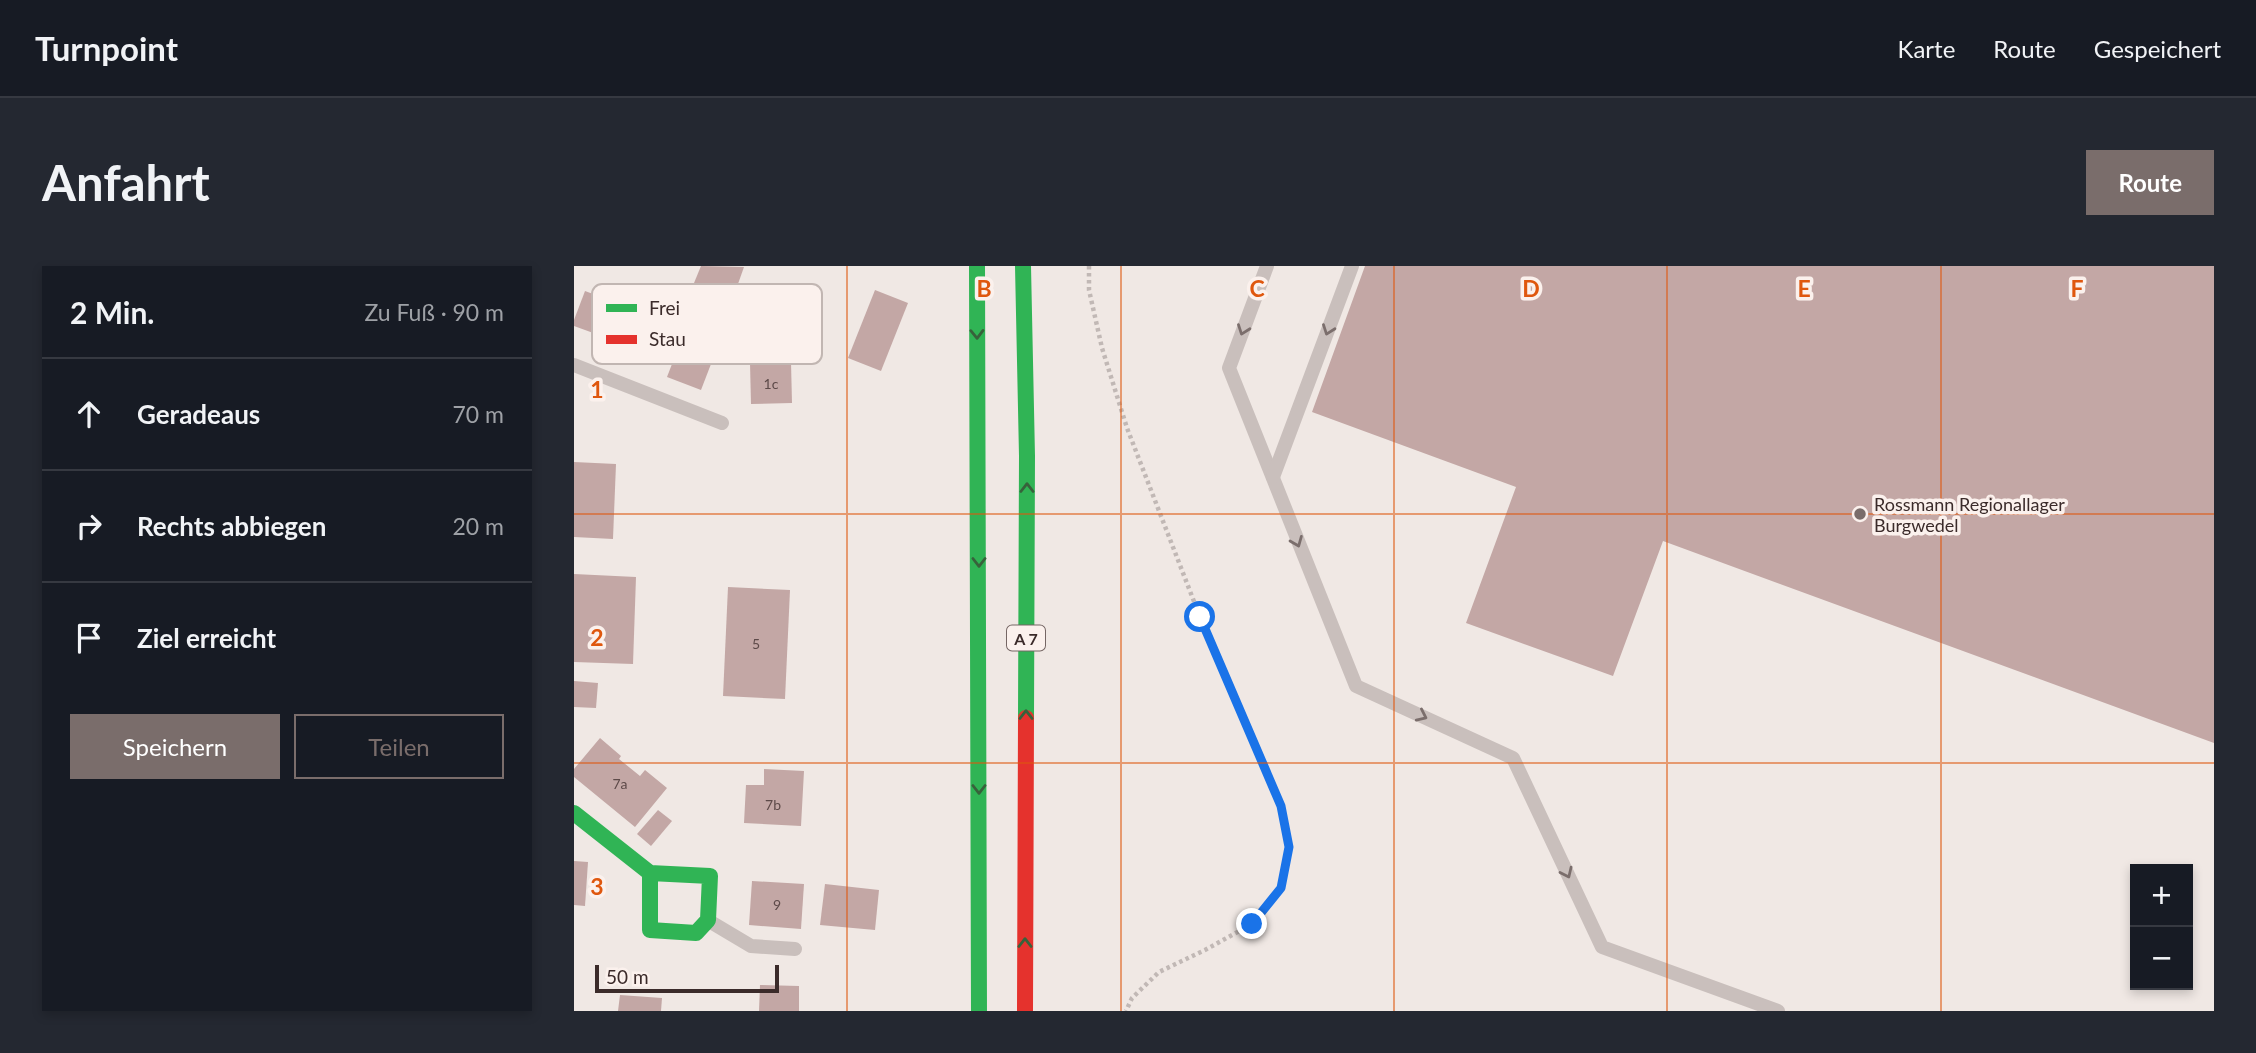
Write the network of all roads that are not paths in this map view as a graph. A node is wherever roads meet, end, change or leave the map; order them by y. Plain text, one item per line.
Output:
1 (976, 266) edge
2 (1023, 266) edge
3 (1266, 266) edge
4 (1352, 266) edge
5 (574, 365) edge
6 (722, 423) dead end
7 (1273, 477) junction
8 (574, 813) edge
9 (650, 873) junction
10 (708, 920) junction
11 (795, 949) dead end
12 (979, 1011) edge
13 (1025, 1011) edge
14 (1778, 1011) edge

1 -> 12 main road
13 -> 2 main road, A 7
3 -> 7 lane
4 -> 7 lane
5 - 6 lane
7 -> 14 lane
8 - 9 main road
9 - 10 main road
9 - 10 main road
10 - 11 lane

